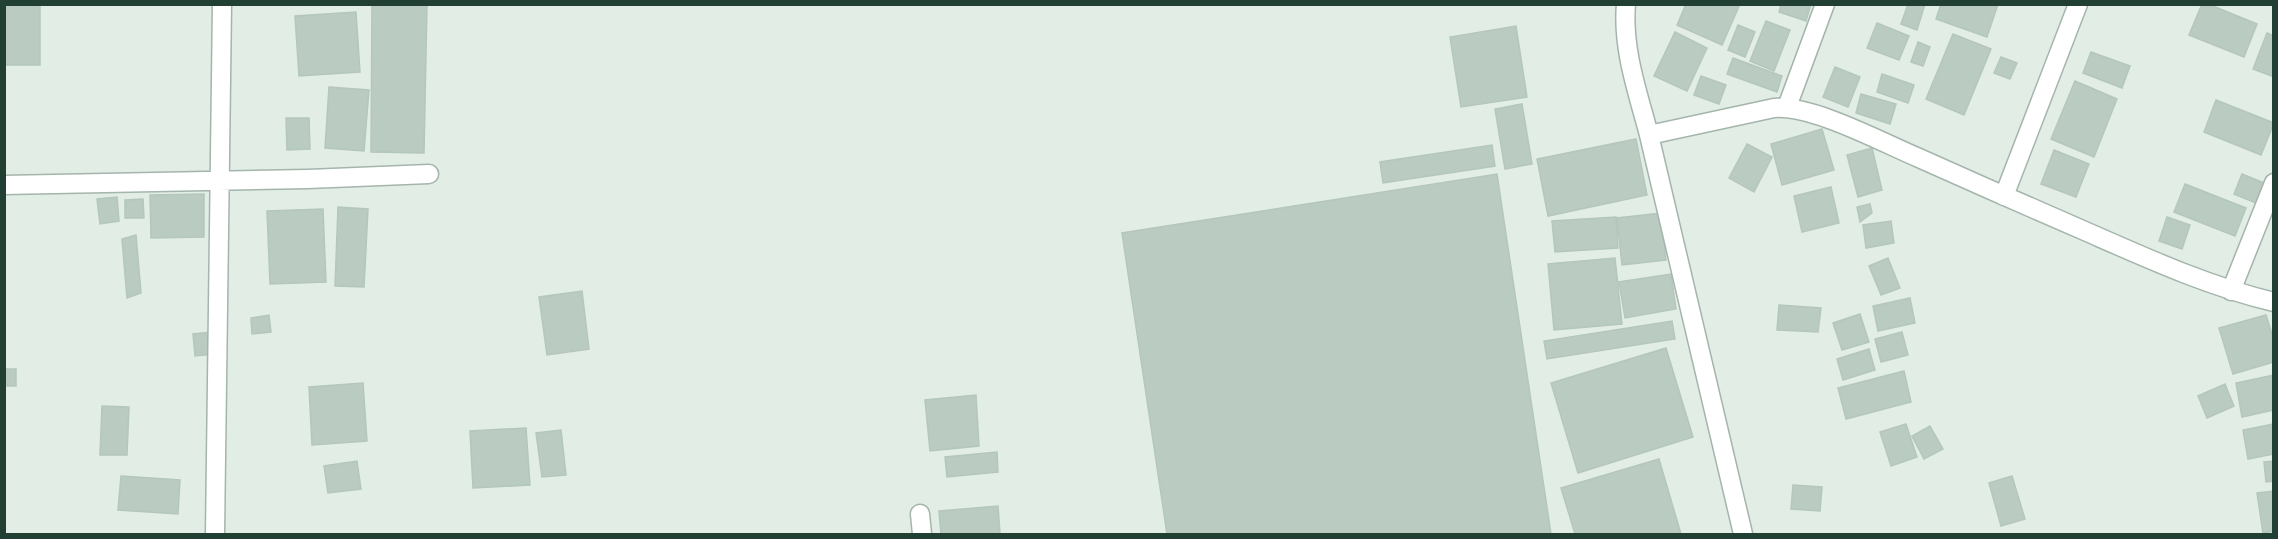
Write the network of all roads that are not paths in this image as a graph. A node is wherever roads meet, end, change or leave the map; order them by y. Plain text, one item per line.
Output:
1 (222, 4) edge
2 (1626, 4) edge
3 (1825, 4) edge
4 (2078, 4) edge
5 (1787, 107) junction
6 (1649, 135) junction
7 (429, 174) dead end
8 (220, 181) junction
9 (2274, 183) edge
10 (4, 185) edge
11 (2004, 196) junction
12 (2231, 291) junction
13 (2274, 302) edge
14 (920, 514) dead end
15 (215, 534) edge
16 (922, 534) edge
17 (1743, 534) edge

1 - 8 street
2 - 6 street
3 - 5 street
4 - 11 street
5 - 6 street
5 - 11 street
6 - 17 street
7 - 8 street
8 - 10 street
8 - 15 street
9 - 12 street
11 - 12 street
12 - 13 street
14 - 16 street

